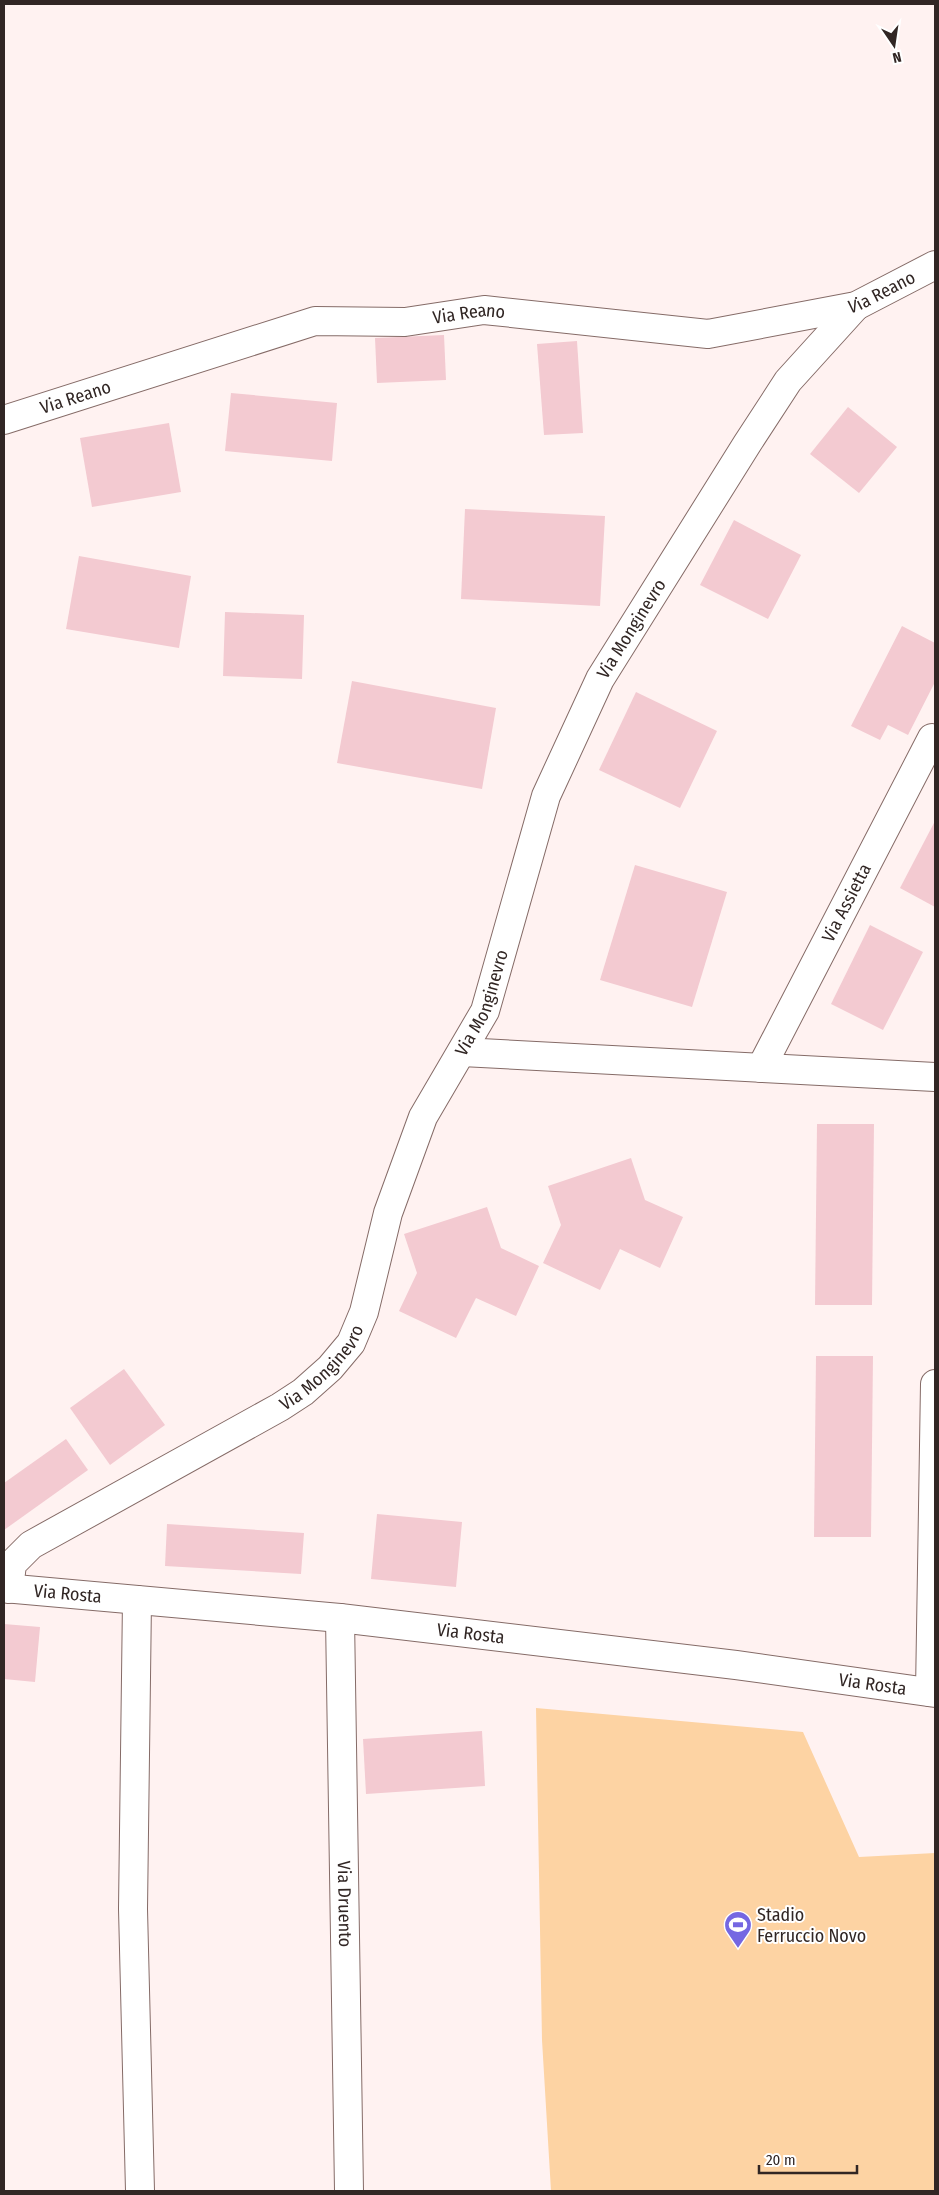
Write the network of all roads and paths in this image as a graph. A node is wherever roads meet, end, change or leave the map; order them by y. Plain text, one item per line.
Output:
1 (935, 265) edge
2 (856, 306) junction
3 (4, 420) edge
4 (932, 738) dead end
5 (462, 1052) junction
6 (761, 1068) junction
7 (935, 1077) edge
8 (935, 1384) edge
9 (6, 1589) edge
10 (137, 1600) junction
11 (340, 1618) junction
12 (933, 1692) edge
13 (140, 2191) edge
14 (349, 2191) edge

1 - 2 street, Via Reano
2 - 3 street, Via Reano
2 - 5 street, Via Monginevro
4 - 6 street, Via Assietta
5 - 6 street
5 - 9 street, Via Monginevro
6 - 7 street
8 - 12 street
9 - 10 street, Via Rosta
10 - 11 street, Via Rosta
10 - 13 street
11 - 12 street, Via Rosta
11 - 14 street, Via Druento

